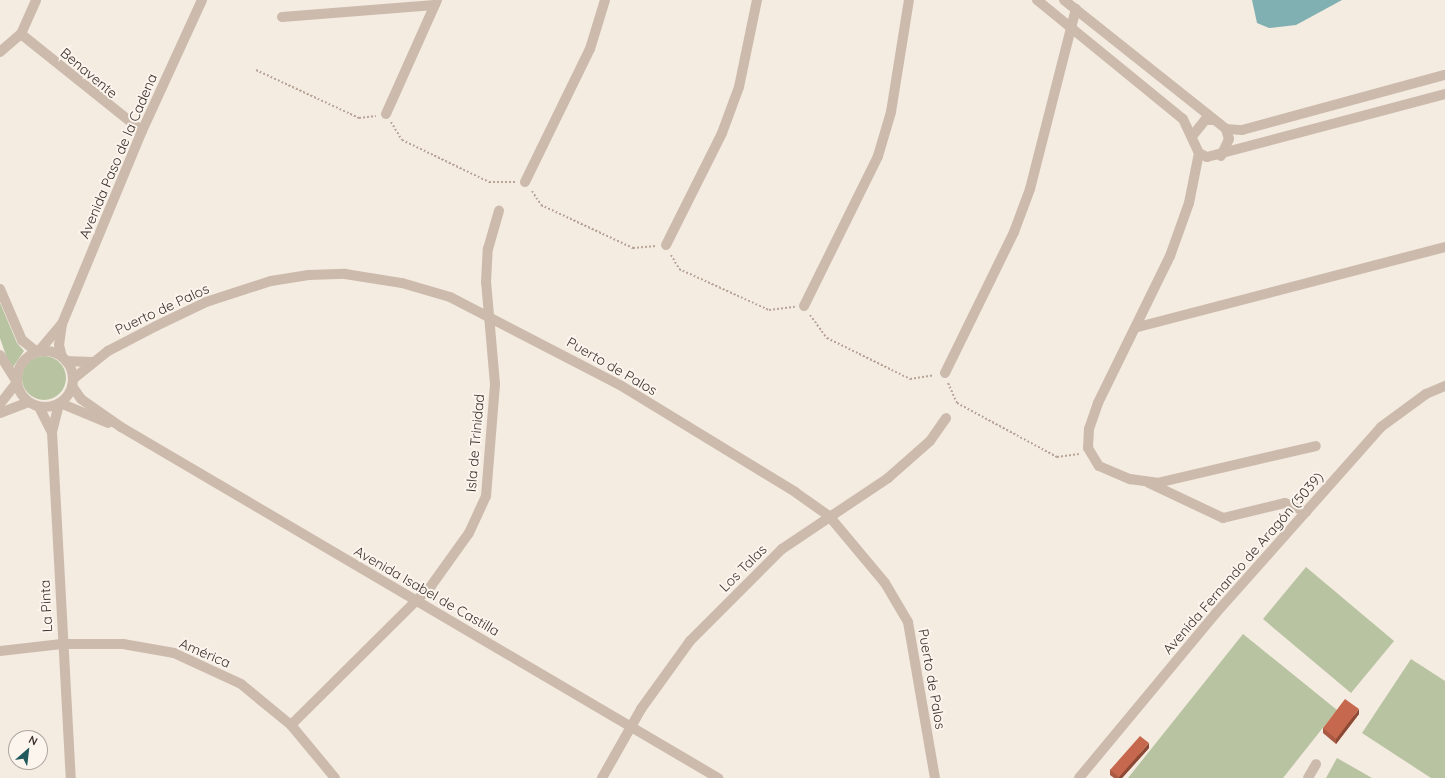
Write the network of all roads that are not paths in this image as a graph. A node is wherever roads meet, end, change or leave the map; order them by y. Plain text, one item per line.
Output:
1 (36, 0) edge
2 (202, 0) edge
3 (604, 0) edge
4 (757, 0) edge
5 (909, 0) edge
6 (1037, 0) edge
7 (1064, 0) edge
8 (436, 3) edge
9 (1076, 9) junction
10 (282, 17) dead end
11 (1070, 27) junction
12 (21, 34) junction
13 (0, 52) edge
14 (1445, 75) edge
15 (1445, 94) edge
16 (386, 114) road end
17 (1214, 120) junction
18 (1226, 129) junction
19 (142, 131) junction
20 (1192, 135) junction
21 (1199, 152) junction
22 (1221, 156) junction
23 (525, 182) road end
24 (499, 211) dead end
25 (666, 245) road end
26 (1445, 247) edge
27 (0, 289) edge
28 (804, 306) road end
29 (487, 314) junction
30 (62, 324) junction
31 (1138, 327) junction
32 (38, 352) junction
33 (0, 355) edge
34 (64, 359) junction
35 (92, 362) junction
36 (945, 373) road end
37 (17, 382) junction
38 (73, 383) junction
39 (1445, 386) edge
40 (28, 402) junction
41 (60, 403) junction
42 (0, 404) edge
43 (39, 407) junction
44 (0, 413) edge
45 (946, 418) dead end
46 (121, 428) junction
47 (52, 432) junction
48 (1316, 446) dead end
49 (1144, 481) junction
50 (1306, 512) junction
51 (829, 516) junction
52 (416, 602) junction
53 (62, 644) junction
54 (0, 651) edge
55 (291, 725) junction
56 (630, 726) junction
57 (1316, 764) dead end
58 (71, 778) edge
59 (335, 778) edge
60 (602, 778) edge
61 (718, 778) edge
62 (935, 778) edge
63 (1079, 778) edge
64 (1308, 778) edge

1 - 12 street
2 - 19 street, Avenida Paso de la Cadena
3 - 23 street
4 - 25 street
5 - 28 street
6 - 11 street
7 - 9 street
8 - 10 street
8 - 16 street
9 - 11 street
9 - 17 street
11 - 20 street
11 - 36 street
12 - 13 street
12 - 19 street, Benavente
14 - 18 street
15 - 22 street
17 - 18 street
17 - 20 street
18 - 22 street
19 - 30 street, Avenida Paso de la Cadena
20 - 21 street
21 - 22 street
21 - 31 street
24 - 29 street, Isla de Trinidad
26 - 31 street
27 - 32 street
29 - 35 street, Puerto de Palos
29 - 51 street, Puerto de Palos
29 - 52 street, Isla de Trinidad
30 - 32 street, Avenida Paso de la Cadena
30 - 34 street, Avenida Paso de la Cadena
31 - 49 street
32 - 34 street
32 - 37 street
33 - 37 street
34 - 35 street, Puerto de Palos
34 - 38 street
35 - 38 street, Puerto de Palos
37 - 40 street
37 - 42 street
38 - 41 street
38 - 46 street
39 - 50 street, Avenida Fernando de Aragón (5039)
40 - 43 street
40 - 44 street
41 - 43 street
41 - 46 street
41 - 47 street, La Pinta
43 - 47 street, La Pinta
45 - 51 street, Los Talas
46 - 52 street, Avenida Isabel de Castilla
47 - 53 street, La Pinta
48 - 49 street
49 - 50 street
50 - 63 street, Avenida Fernando de Aragón (5039)
51 - 56 street, Los Talas
51 - 62 street, Puerto de Palos
52 - 55 street, Isla de Trinidad
52 - 56 street, Avenida Isabel de Castilla
53 - 54 street, América
53 - 55 street, América
53 - 58 street, La Pinta
55 - 59 street, América
56 - 60 street, Los Talas
56 - 61 street, Avenida Isabel de Castilla
57 - 64 street

